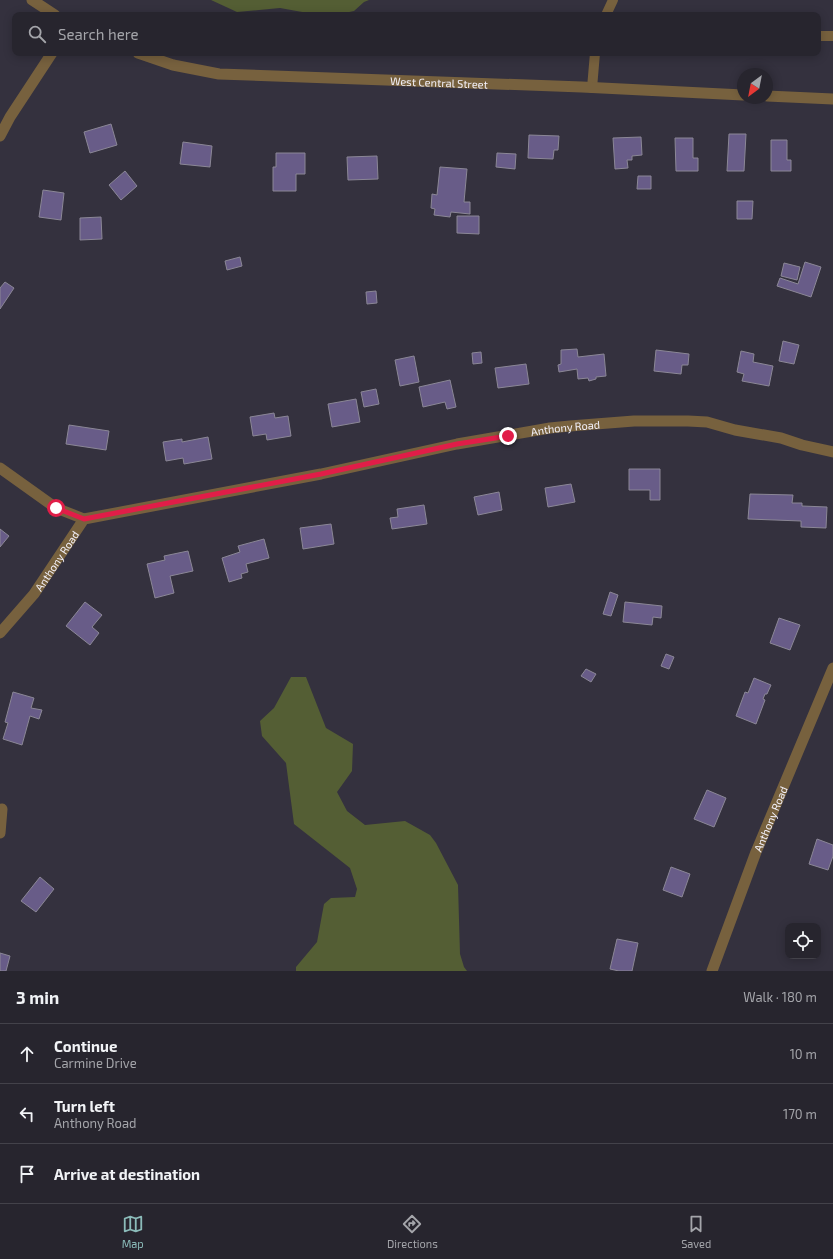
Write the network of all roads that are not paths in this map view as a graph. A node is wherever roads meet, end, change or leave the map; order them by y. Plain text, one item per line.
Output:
1 (32, 0) edge
2 (613, 0) edge
3 (50, 12) edge
4 (607, 12) edge
5 (821, 36) edge
6 (833, 36) edge
7 (50, 56) edge
8 (147, 56) edge
9 (595, 56) edge
10 (592, 88) junction
11 (737, 95) edge
12 (773, 96) edge
13 (833, 99) edge
14 (0, 136) edge
15 (833, 452) edge
16 (0, 468) edge
17 (84, 519) junction
18 (0, 633) edge
19 (833, 668) edge
20 (2, 809) dead end
21 (0, 832) edge
22 (712, 971) edge

1 - 3 street
2 - 4 lane
5 - 6 lane
7 - 14 street
8 - 10 street, West Central Street
9 - 10 lane
10 - 11 street, West Central Street
12 - 13 street
15 - 17 street, Anthony Road
16 - 17 street
17 - 18 street, Anthony Road
19 - 22 street, Anthony Road
20 - 21 street

